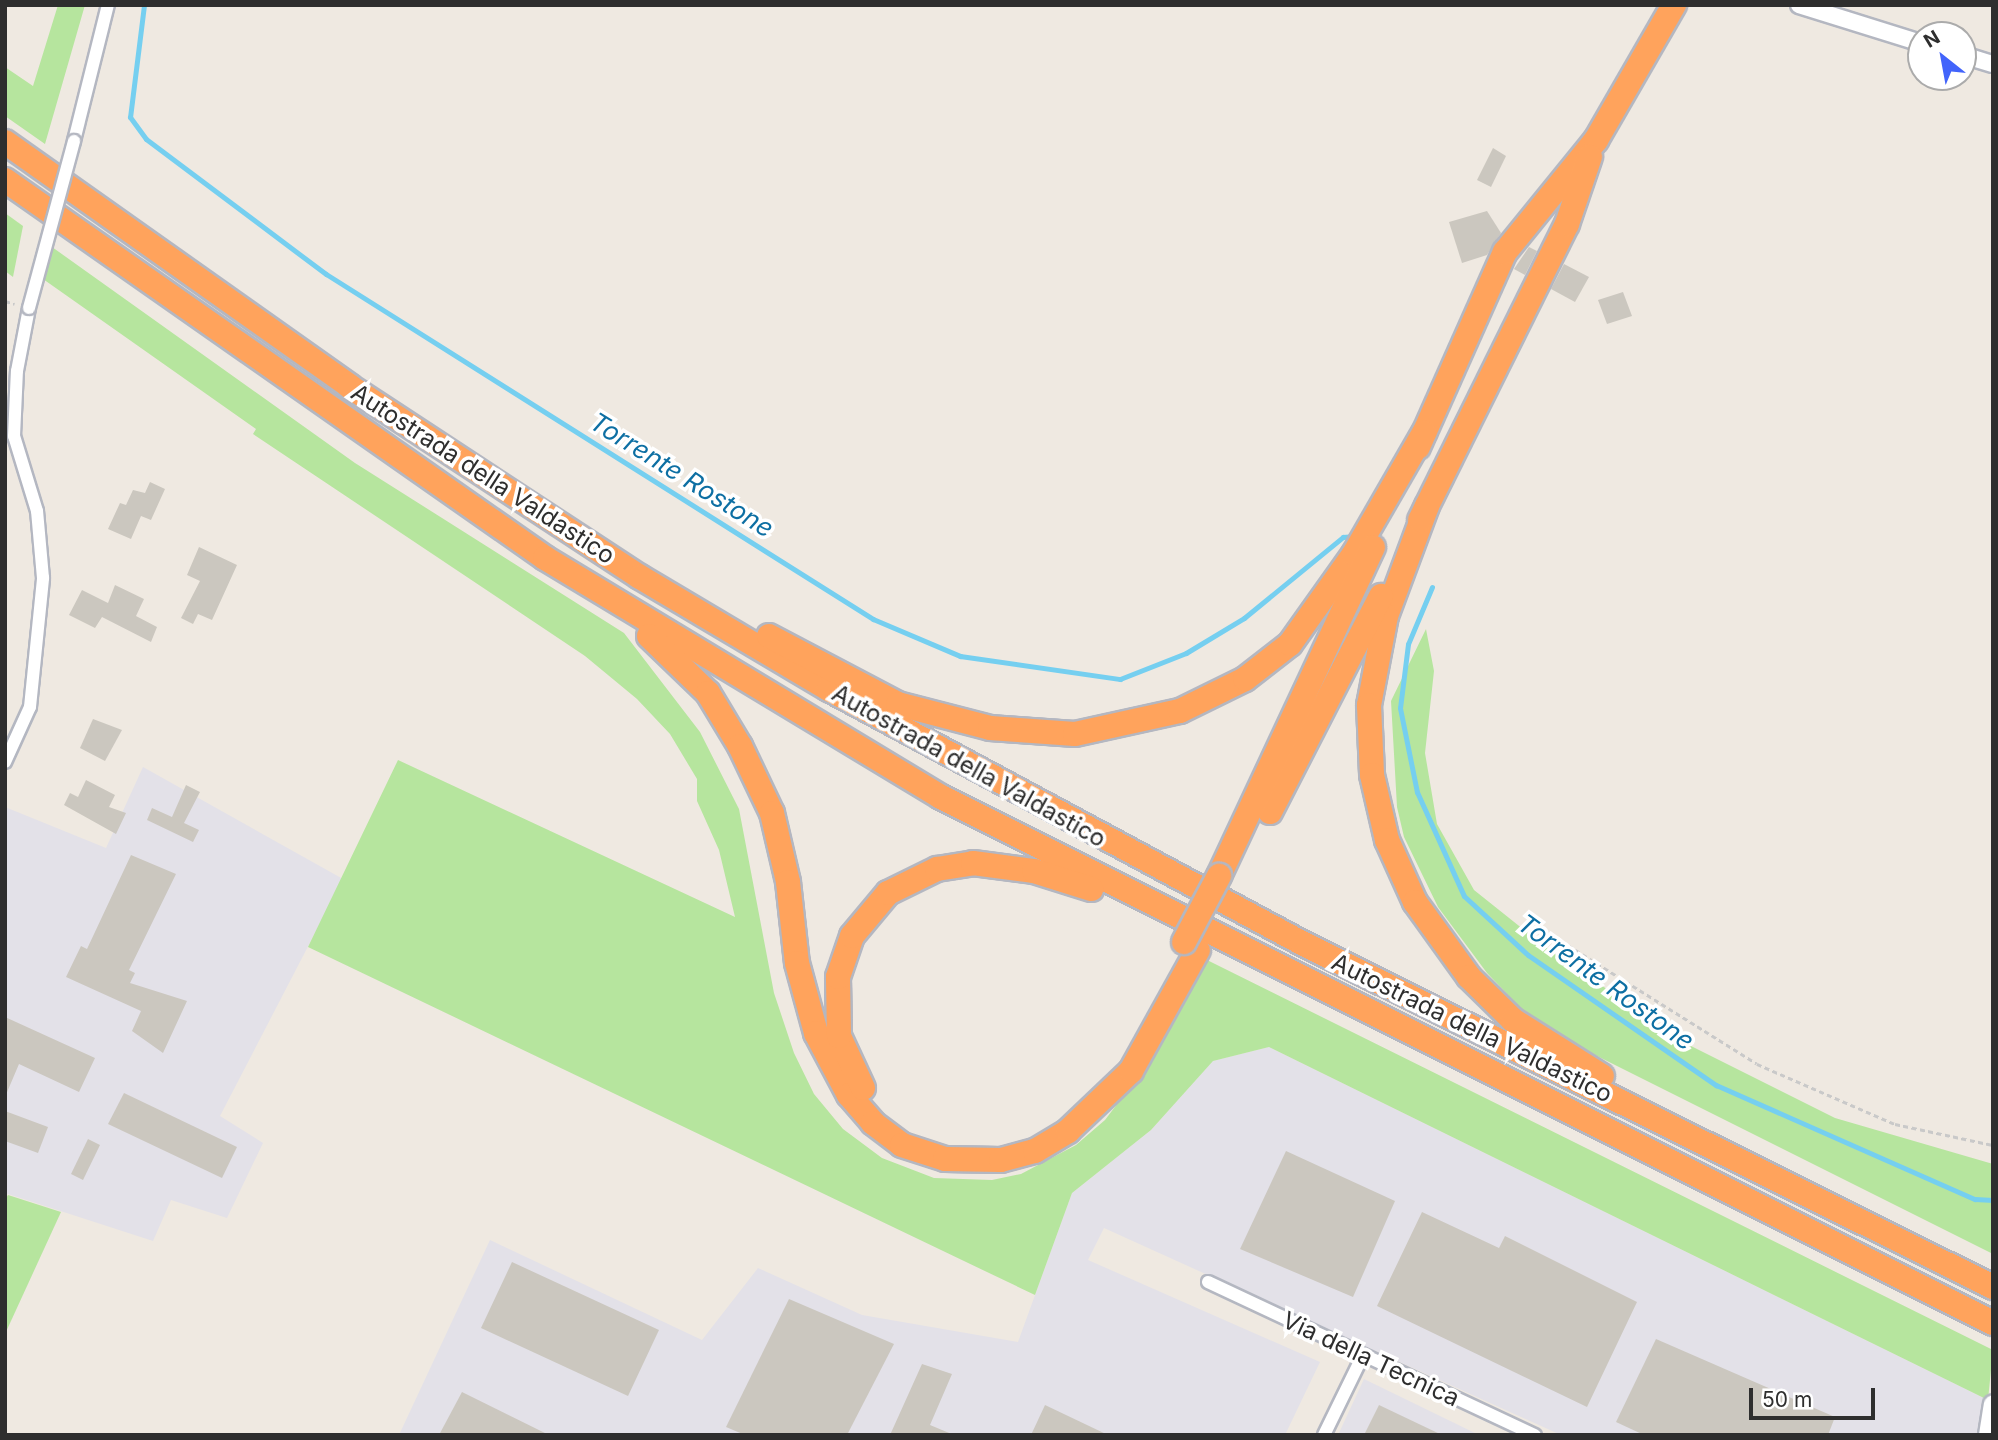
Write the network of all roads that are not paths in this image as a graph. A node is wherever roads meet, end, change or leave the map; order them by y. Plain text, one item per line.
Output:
1 (108, 5) edge
2 (1674, 5) edge
3 (1798, 5) edge
4 (1907, 39) edge
5 (1596, 140) junction
6 (5, 142) edge
7 (5, 180) edge
8 (1424, 433) junction
9 (1427, 506) junction
10 (552, 521) junction
11 (545, 558) junction
12 (5, 762) edge
13 (1225, 881) junction
14 (1176, 918) junction
15 (1191, 946) junction
16 (1993, 1274) edge
17 (1208, 1282) dead end
18 (1993, 1287) edge
19 (1993, 1324) edge
20 (1363, 1355) junction
21 (1993, 1404) edge
22 (1324, 1435) edge
23 (1535, 1435) edge
24 (1988, 1435) edge

1 - 12 street, bridge
2 - 5 highway
3 - 4 street
5 - 8 highway
5 - 9 highway
6 - 10 highway, Autostrada della Valdastico
7 - 11 highway, Autostrada della Valdastico
8 - 10 highway
8 - 13 highway
9 - 13 highway
9 - 16 highway
10 - 18 highway, Autostrada della Valdastico
11 - 14 highway, Autostrada della Valdastico
11 - 15 highway
13 - 15 highway, bridge
14 - 15 highway
14 - 19 highway, Autostrada della Valdastico
17 - 20 street, Via della Tecnica
20 - 22 street
20 - 23 street, Via della Tecnica
21 - 24 main road

